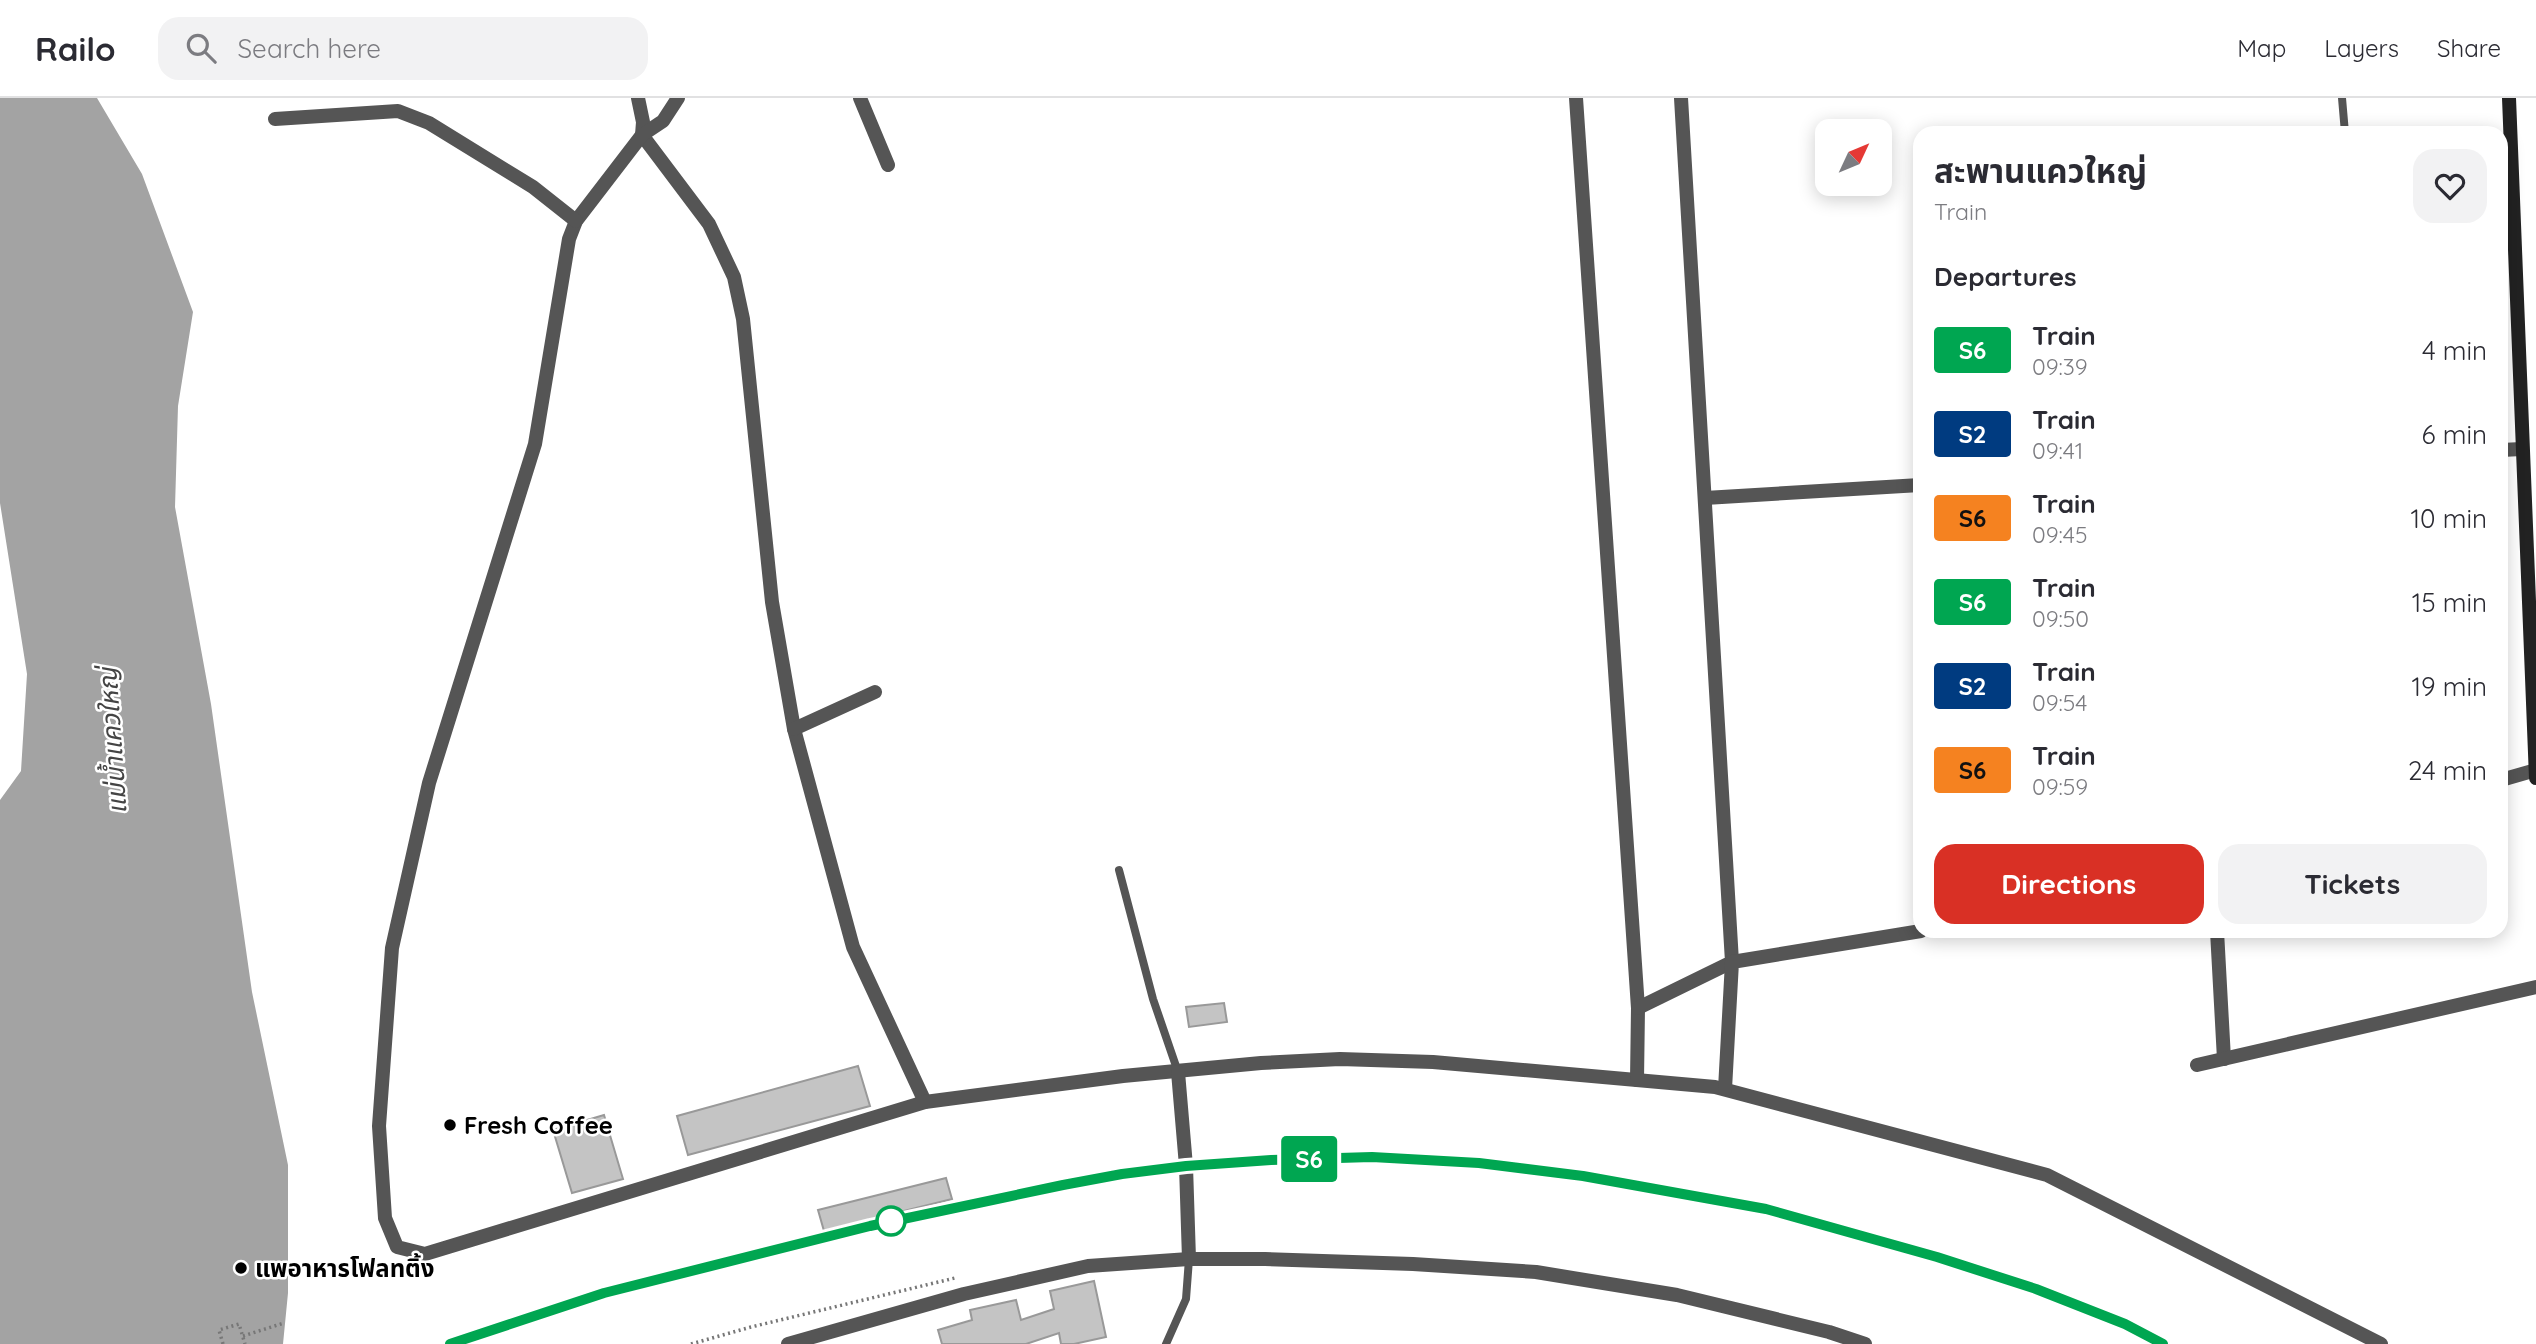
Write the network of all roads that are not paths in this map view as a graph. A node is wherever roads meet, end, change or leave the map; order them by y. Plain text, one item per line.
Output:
1 (638, 98) edge
2 (678, 98) edge
3 (860, 98) edge
4 (1576, 98) edge
5 (1681, 98) edge
6 (2342, 98) edge
7 (2509, 98) edge
8 (275, 119) dead end
9 (2344, 126) edge
10 (642, 135) junction
11 (888, 165) dead end
12 (576, 221) junction
13 (2522, 449) junction
14 (2508, 450) edge
15 (1913, 485) edge
16 (1705, 498) junction
17 (875, 692) dead end
18 (794, 729) junction
19 (2536, 770) edge
20 (2508, 778) edge
21 (2536, 778) edge
22 (1119, 870) dead end
23 (1913, 932) edge
24 (2217, 938) edge
25 (1732, 962) junction
26 (2536, 988) edge
27 (1638, 1008) junction
28 (2224, 1059) junction
29 (2197, 1065) dead end
30 (1178, 1072) junction
31 (1637, 1080) junction
32 (1725, 1089) junction
33 (925, 1102) junction
34 (1189, 1259) junction
35 (788, 1344) edge
36 (1166, 1344) edge
37 (1864, 1344) edge
38 (2381, 1344) edge

1 - 10 street
2 - 10 street
3 - 11 street
4 - 27 street
5 - 16 street
6 - 9 lane
7 - 13 main road
8 - 12 street
10 - 12 street
10 - 18 street
12 - 33 street
13 - 14 street
13 - 19 main road
15 - 16 street
16 - 25 street
17 - 18 street
18 - 33 street
19 - 20 street
19 - 21 main road
22 - 30 lane
23 - 25 street
24 - 28 street
25 - 27 street
25 - 32 street
26 - 28 street
27 - 31 street
28 - 29 street
30 - 31 street
30 - 33 street
30 - 34 street
31 - 32 street
32 - 38 street
34 - 35 street
34 - 36 lane
34 - 37 street

